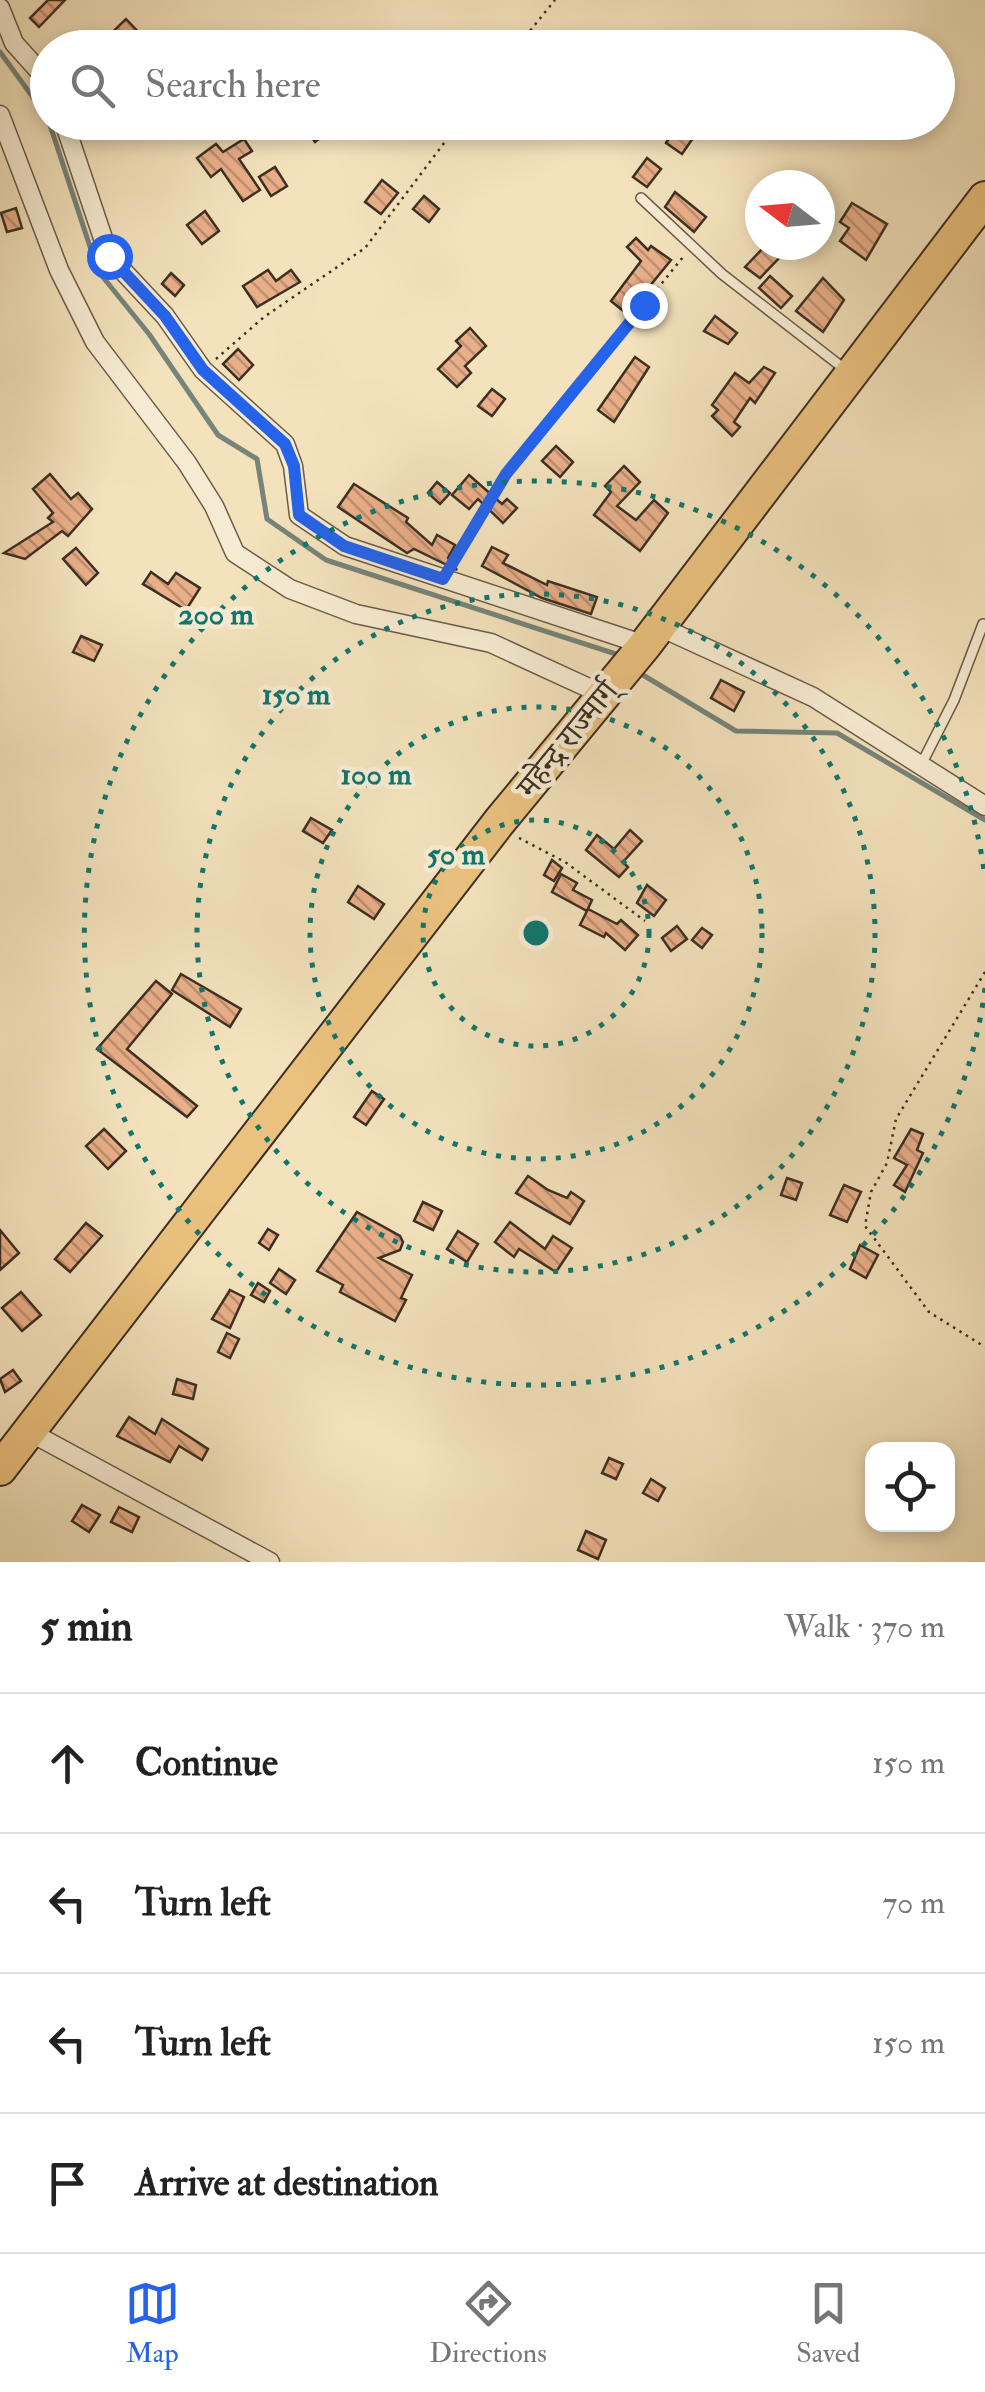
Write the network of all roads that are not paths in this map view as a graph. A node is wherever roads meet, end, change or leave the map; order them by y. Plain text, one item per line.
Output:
1 (0, 8) edge
2 (30, 60) edge
3 (0, 115) edge
4 (70, 140) edge
5 (641, 198) dead end
6 (985, 198) edge
7 (849, 373) junction
8 (983, 624) edge
9 (647, 642) junction
10 (608, 690) junction
11 (920, 767) junction
12 (985, 806) edge
13 (28, 1431) junction
14 (0, 1469) edge
15 (270, 1562) edge

1 - 2 street
3 - 10 street
4 - 9 street
5 - 7 lane
6 - 7 highway, महेन्द्र राज्मार्ग्
7 - 9 highway, महेन्द्र राज्मार्ग्
8 - 11 lane
9 - 10 highway, महेन्द्र राज्मार्ग्
9 - 11 street
10 - 13 highway, महेन्द्र राज्मार्ग्
11 - 12 street
13 - 14 highway, महेन्द्र राज्मार्ग्
13 - 15 street

